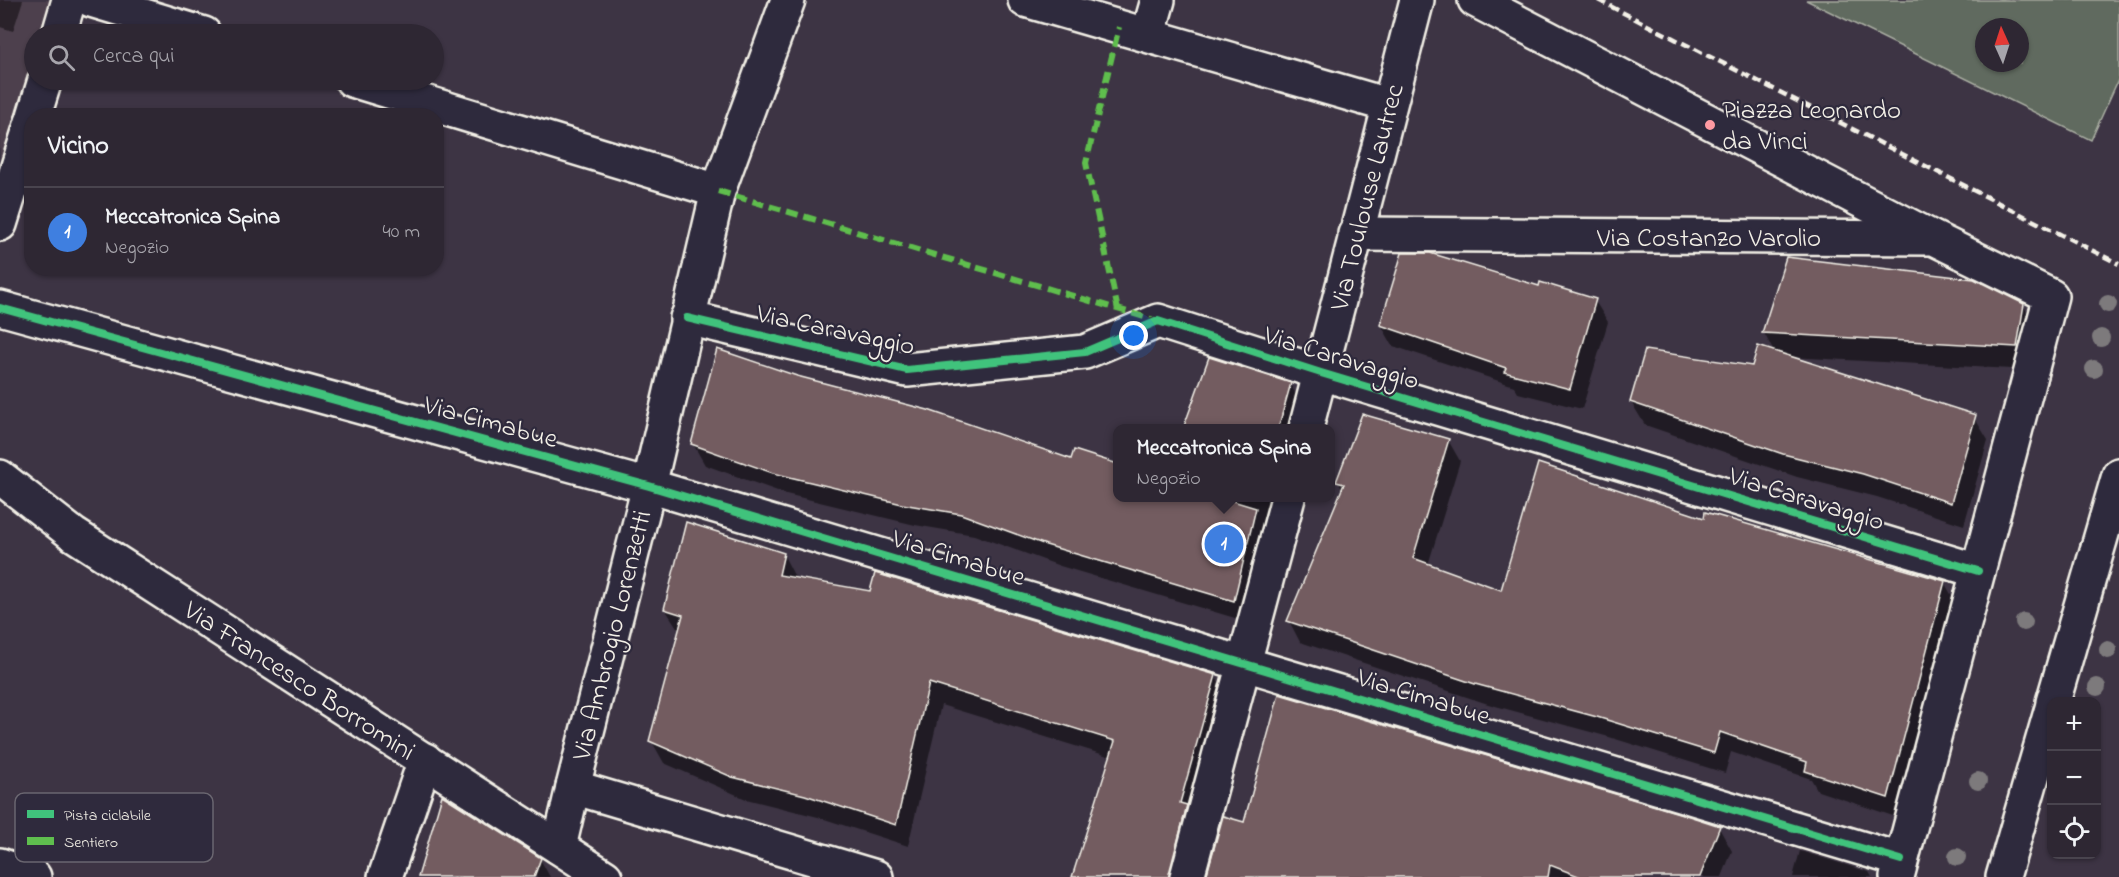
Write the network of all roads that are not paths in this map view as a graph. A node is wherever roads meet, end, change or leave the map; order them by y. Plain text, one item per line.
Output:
1 (69, 0) edge
2 (91, 0) edge
3 (788, 0) edge
4 (1025, 0) edge
5 (1158, 0) edge
6 (1417, 0) edge
7 (1475, 0) edge
8 (62, 24) edge
9 (171, 24) edge
10 (1148, 35) junction
11 (42, 90) edge
12 (385, 90) edge
13 (1388, 105) junction
14 (36, 108) edge
15 (24, 148) edge
16 (718, 191) junction
17 (0, 224) edge
18 (1355, 234) junction
19 (1933, 238) junction
20 (0, 309) edge
21 (687, 318) junction
22 (1321, 373) junction
23 (1307, 424) edge
24 (2119, 475) edge
25 (0, 477) edge
26 (649, 486) junction
27 (1287, 502) edge
28 (1978, 571) junction
29 (1242, 664) junction
30 (2054, 697) edge
31 (2047, 725) edge
32 (424, 760) junction
33 (573, 787) junction
34 (559, 847) junction
35 (0, 865) edge
36 (1899, 869) edge
37 (34, 877) edge
38 (385, 877) edge
39 (605, 877) edge
40 (876, 877) edge
41 (1187, 877) edge
42 (2003, 877) edge

1 - 8 street
2 - 9 street
3 - 16 street, Via Ambrogio Lorenzetti
4 - 10 street
5 - 10 street
6 - 13 street, Via Toulouse Lautrec
7 - 19 street
10 - 13 street
11 - 14 street
12 - 16 street
13 - 18 street, Via Toulouse Lautrec
15 - 17 street
16 - 21 street, Via Ambrogio Lorenzetti
18 - 19 street, Via Costanzo Varolio
18 - 22 street, Via Toulouse Lautrec
19 - 28 street, Via Costanzo Varolio
20 - 26 street, Via Cimabue
21 - 22 street, Via Caravaggio
21 - 26 street, Via Ambrogio Lorenzetti
22 - 23 street, Via Toulouse Lautrec
22 - 28 street, Via Caravaggio
24 - 30 street
25 - 32 street, Via Francesco Borromini
26 - 29 street, Via Cimabue
26 - 33 street, Via Ambrogio Lorenzetti
27 - 29 street
28 - 36 street
29 - 36 street, Via Cimabue
29 - 41 street
31 - 42 street
32 - 34 street, Via Francesco Borromini
32 - 38 street
33 - 34 street, Via Ambrogio Lorenzetti
33 - 40 street
34 - 39 street, Via Francesco Borromini
35 - 37 street

